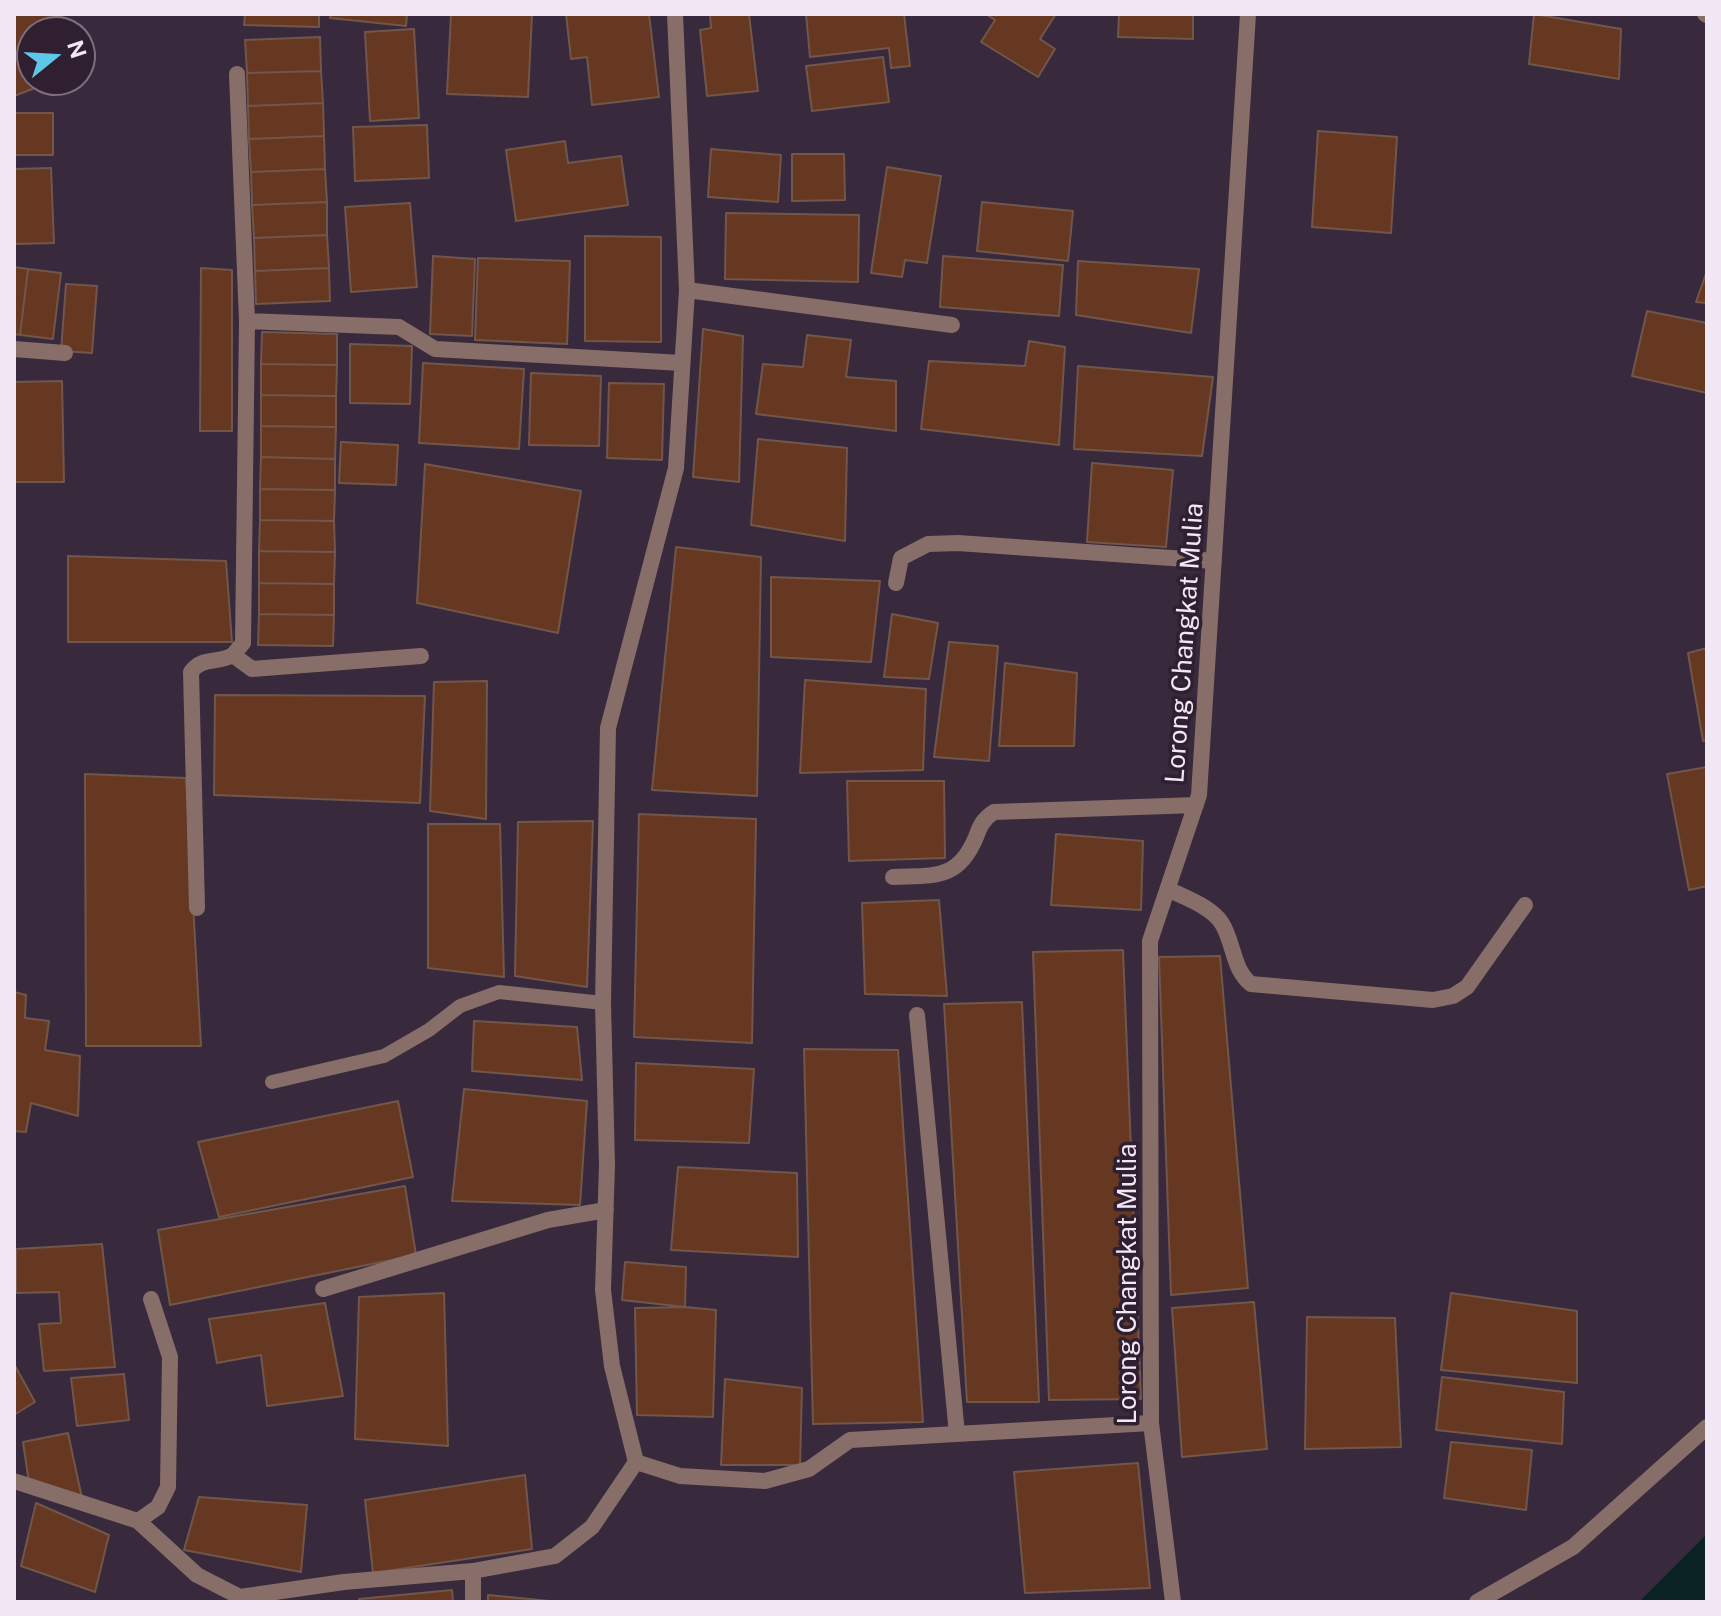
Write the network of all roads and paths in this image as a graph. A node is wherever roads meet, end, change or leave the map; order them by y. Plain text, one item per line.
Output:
1 (675, 14) edge
2 (1248, 14) edge
3 (237, 74) dead end
4 (687, 290) junction
5 (247, 321) junction
6 (952, 325) dead end
7 (14, 349) edge
8 (65, 353) dead end
9 (682, 363) junction
10 (1214, 561) junction
11 (896, 583) dead end
12 (233, 655) junction
13 (421, 656) dead end
14 (1196, 805) junction
15 (893, 877) dead end
16 (1168, 889) junction
17 (1525, 905) dead end
18 (197, 908) dead end
19 (603, 1003) junction
20 (917, 1015) dead end
21 (272, 1082) dead end
22 (606, 1210) junction
23 (323, 1289) dead end
24 (151, 1299) dead end
25 (1151, 1423) junction
26 (1707, 1427) edge
27 (957, 1434) junction
28 (636, 1462) junction
29 (14, 1481) edge
30 (138, 1521) junction
31 (473, 1571) junction
32 (473, 1602) edge
33 (1173, 1602) edge
34 (1477, 1602) edge

1 - 4 street
2 - 10 street, Lorong Changkat Mulia
3 - 5 street
4 - 6 street
4 - 9 street
5 - 9 street
5 - 12 street
7 - 8 street
9 - 19 street
10 - 11 street
10 - 14 street, Lorong Changkat Mulia
12 - 13 street
12 - 18 street
14 - 15 street
14 - 16 street, Lorong Changkat Mulia
16 - 17 street
16 - 25 street, Lorong Changkat Mulia
19 - 21 lane
19 - 22 street
20 - 27 street
22 - 23 street
22 - 28 street
24 - 30 street
25 - 27 street
25 - 33 street, Lorong Changkat Mulia
26 - 34 street
27 - 28 street
28 - 31 street
29 - 30 street
30 - 31 street
31 - 32 street

